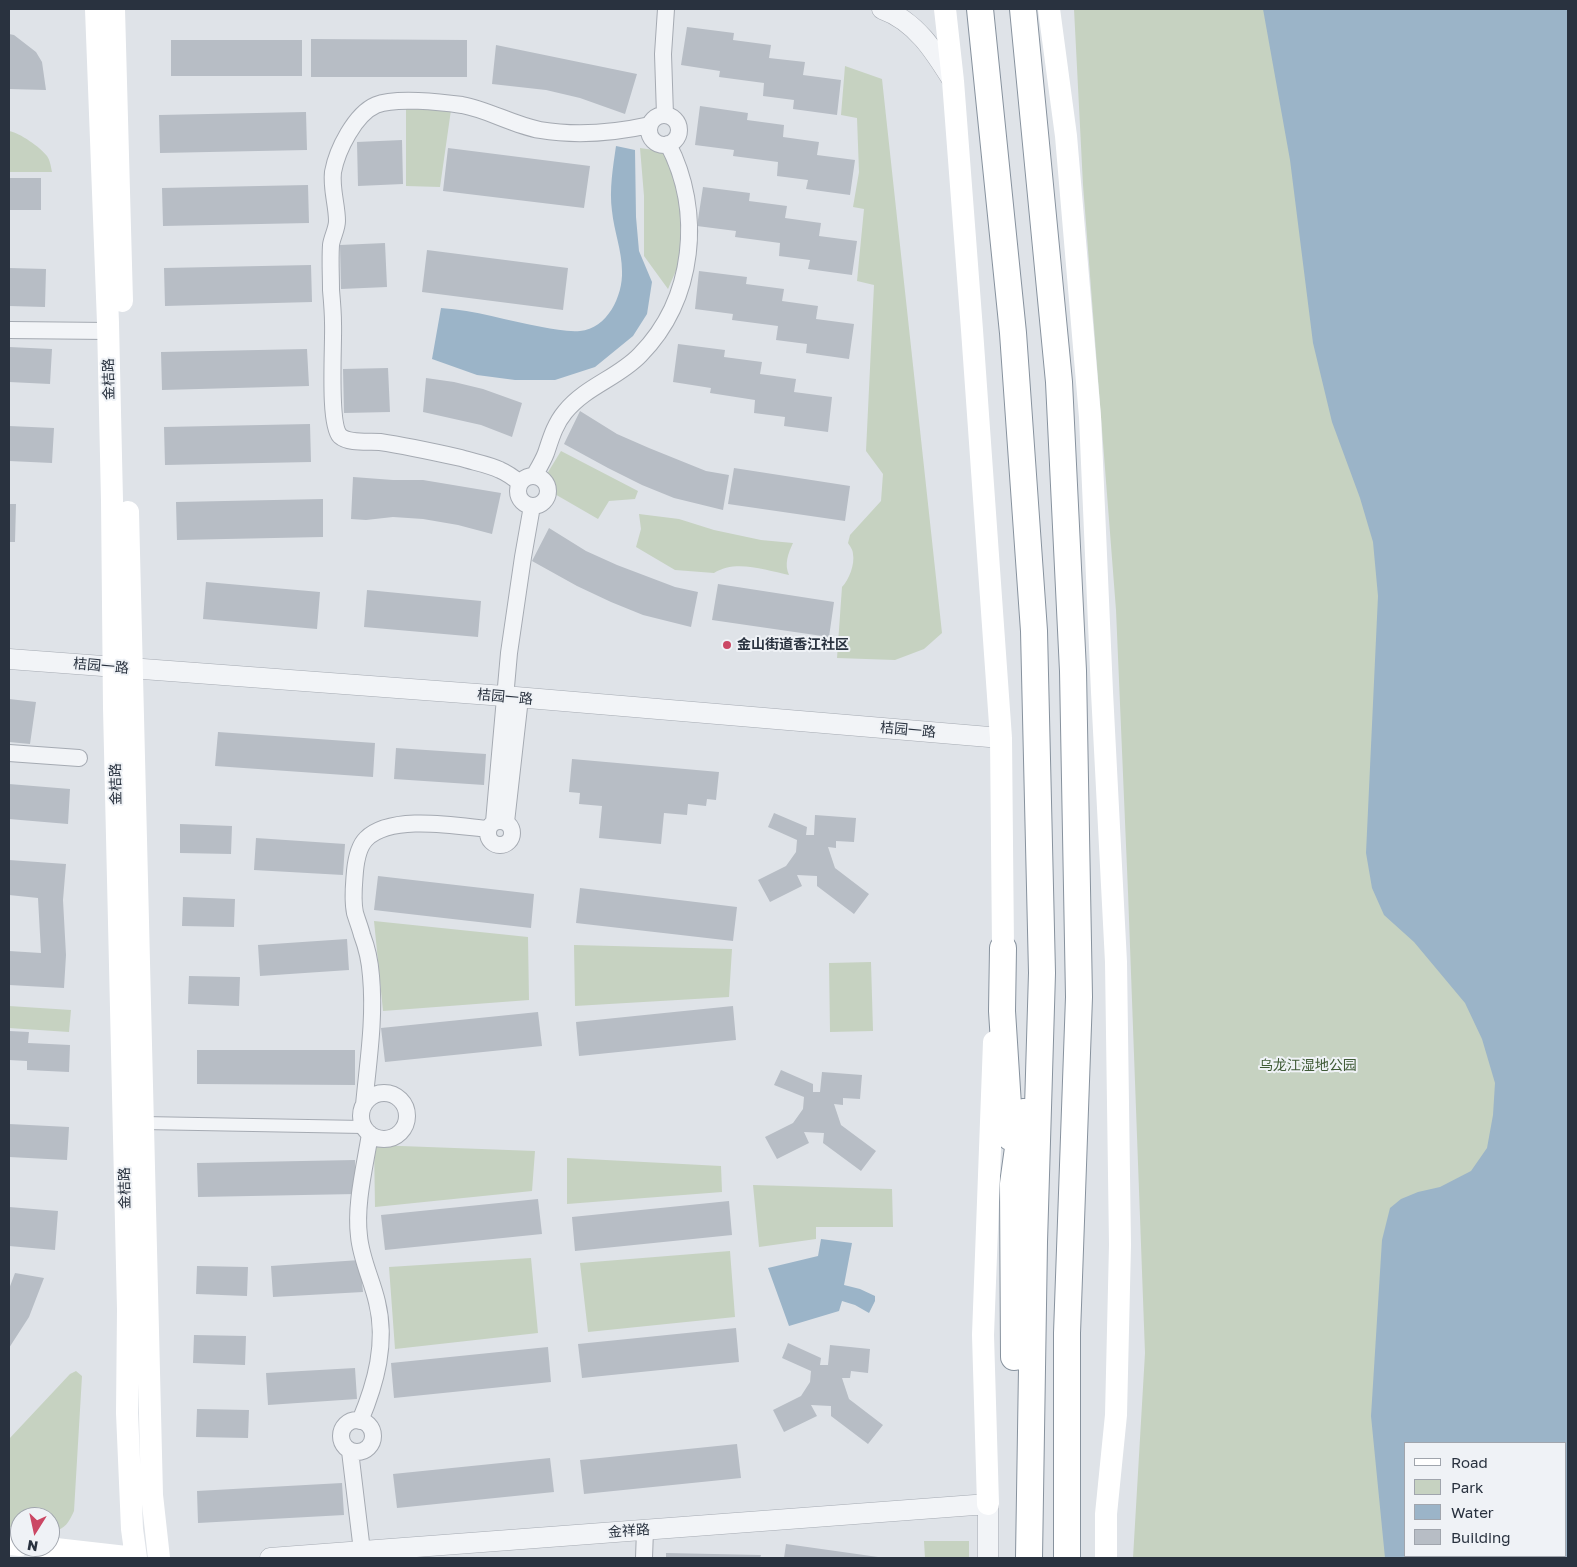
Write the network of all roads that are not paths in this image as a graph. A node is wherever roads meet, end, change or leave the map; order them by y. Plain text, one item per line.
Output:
1 (96, 9) edge
2 (114, 9) edge
3 (666, 9) edge
4 (882, 9) edge
5 (945, 9) edge
6 (980, 9) edge
7 (1023, 9) edge
8 (1049, 9) edge
9 (953, 81) junction
10 (665, 115) junction
11 (650, 125) junction
12 (668, 144) junction
13 (9, 330) edge
14 (108, 331) junction
15 (527, 480) junction
16 (532, 506) junction
17 (9, 659) edge
18 (122, 668) junction
19 (512, 697) junction
20 (1001, 738) junction
21 (9, 753) edge
22 (79, 758) dead end
23 (1003, 948) junction
24 (1042, 973) junction
25 (364, 1105) junction
26 (142, 1123) junction
27 (367, 1130) junction
28 (1013, 1184) junction
29 (360, 1421) junction
30 (350, 1451) junction
31 (988, 1504) junction
32 (645, 1530) junction
33 (60, 1549) edge
34 (362, 1551) junction
35 (135, 1558) edge
36 (159, 1558) edge
37 (270, 1558) edge
38 (644, 1558) edge
39 (988, 1558) edge
40 (1015, 1558) edge
41 (1029, 1558) edge
42 (1067, 1558) edge
43 (1106, 1558) edge

1 - 14 main road, 金桔路
2 - 18 main road
3 - 10 street
4 - 9 street
5 - 9 main road
6 - 24 highway
7 - 42 highway
8 - 43 main road
9 - 20 main road
10 - 11 street
10 - 12 street
11 - 12 street
11 - 15 street
12 - 15 street
13 - 14 street
14 - 18 main road, 金桔路
15 - 16 street
15 - 16 street
16 - 19 street
17 - 18 street, 桔园一路
18 - 19 street, 桔园一路
18 - 26 main road
18 - 35 main road, 金桔路
19 - 20 street, 桔园一路
19 - 25 street
20 - 23 main road
21 - 22 street
23 - 28 highway
23 - 31 main road
24 - 28 highway
24 - 41 highway
25 - 27 street
25 - 27 street
26 - 27 street
26 - 36 main road
27 - 29 street
28 - 40 highway
29 - 30 street
29 - 30 street
30 - 34 street
31 - 32 street, 金祥路
31 - 39 street
32 - 34 street, 金祥路
32 - 38 street
33 - 35 main road
34 - 37 street, 金祥路

